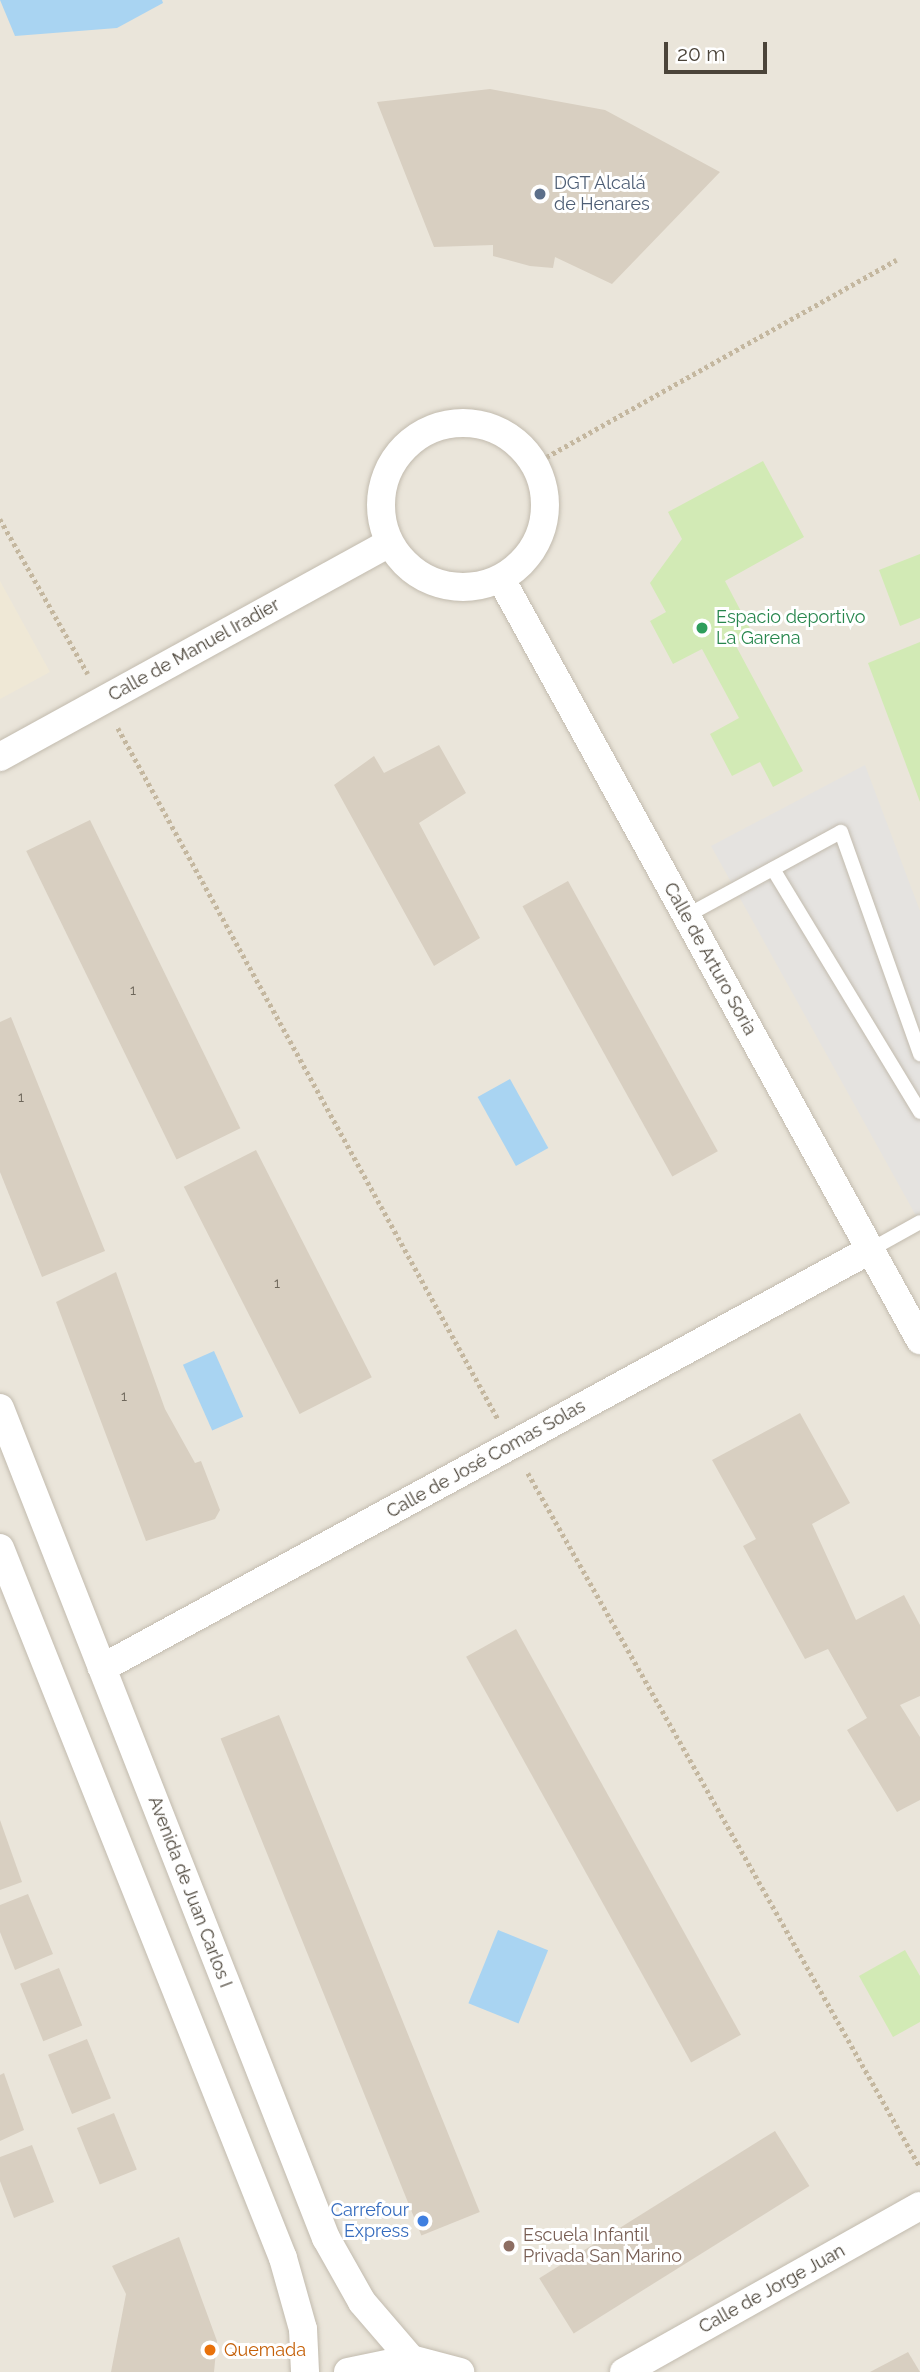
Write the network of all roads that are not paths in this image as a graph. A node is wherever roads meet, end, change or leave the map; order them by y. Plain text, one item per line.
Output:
1 (389, 543) junction
2 (501, 579) junction
3 (0, 757) edge
4 (773, 869) junction
5 (686, 916) junction
6 (920, 1054) edge
7 (920, 1112) edge
8 (920, 1222) edge
9 (870, 1250) junction
10 (920, 1340) edge
11 (0, 1408) edge
12 (0, 1548) edge
13 (102, 1668) junction
14 (920, 2206) edge
15 (411, 2359) junction
16 (304, 2372) edge
17 (348, 2372) edge
18 (460, 2372) edge
19 (624, 2372) edge

1 - 2 street
1 - 2 street
1 - 3 street, Calle de Manuel Iradier
2 - 5 street, Calle de Arturo Soria
4 - 5 lane
4 - 6 lane
4 - 7 lane
5 - 9 street, Calle de Arturo Soria
8 - 9 lane
9 - 10 street, Calle de Arturo Soria
9 - 13 street, Calle de José Comas Solas
11 - 13 street, Avenida de Juan Carlos I
12 - 16 street
13 - 15 street, Avenida de Juan Carlos I
14 - 19 street, Calle de Jorge Juan
15 - 17 street
15 - 18 street

